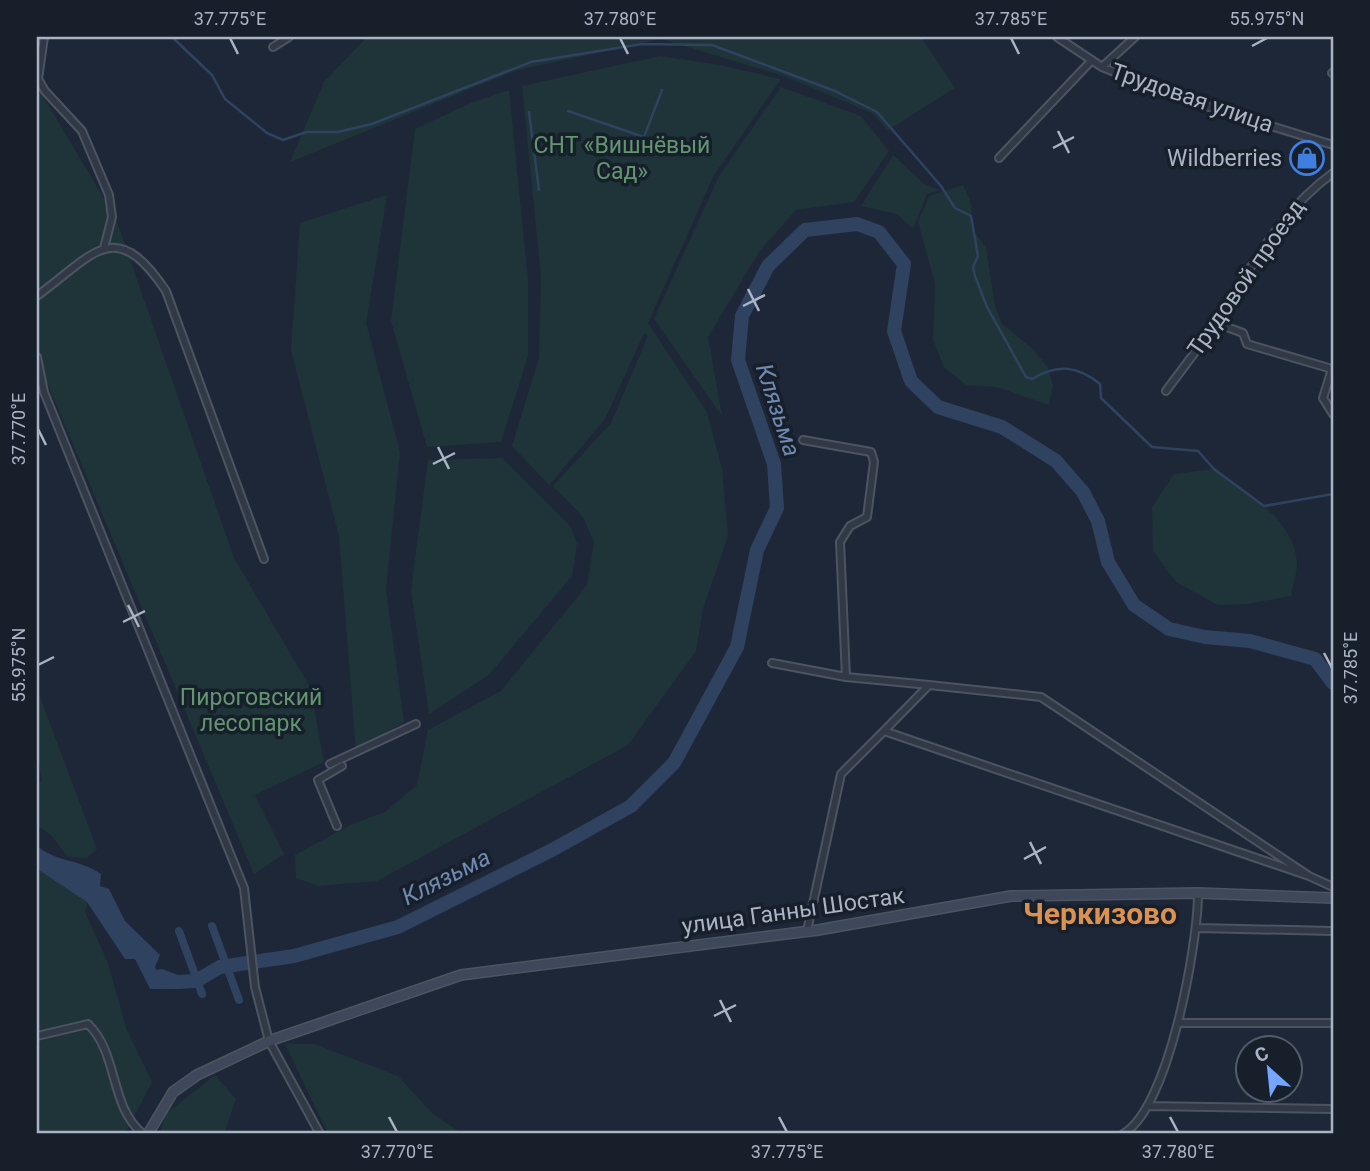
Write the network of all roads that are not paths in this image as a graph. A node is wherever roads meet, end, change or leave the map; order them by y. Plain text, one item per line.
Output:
1 (44, 37) edge
2 (289, 37) edge
3 (1057, 37) edge
4 (1135, 37) edge
5 (274, 47) dead end
6 (1092, 60) junction
7 (1102, 68) junction
8 (1333, 145) edge
9 (999, 158) dead end
10 (1333, 173) edge
11 (104, 247) junction
12 (37, 296) edge
13 (1216, 323) junction
14 (37, 357) edge
15 (1166, 391) dead end
16 (1333, 414) edge
17 (803, 440) dead end
18 (264, 559) dead end
19 (772, 663) dead end
20 (846, 677) junction
21 (929, 685) junction
22 (416, 724) dead end
23 (884, 731) junction
24 (330, 764) dead end
25 (342, 766) dead end
26 (337, 826) dead end
27 (1309, 876) junction
28 (1333, 887) edge
29 (1198, 893) junction
30 (1333, 898) edge
31 (1198, 928) junction
32 (1333, 930) edge
33 (807, 931) junction
34 (1179, 1023) junction
35 (1333, 1023) edge
36 (37, 1036) edge
37 (269, 1041) junction
38 (1147, 1107) junction
39 (1333, 1109) edge
40 (142, 1134) edge
41 (148, 1134) edge
42 (320, 1134) edge
43 (1124, 1134) edge

1 - 11 street
2 - 5 street
3 - 6 street, Трудовая улица
4 - 7 street
6 - 7 street, Трудовая улица
6 - 9 street
7 - 8 street, Трудовая улица
10 - 13 street, Трудовой проезд
11 - 12 street
11 - 18 street
13 - 15 street, Трудовой проезд
13 - 16 street
14 - 37 street
17 - 20 street
19 - 20 street
20 - 21 street
21 - 23 street
21 - 27 street
22 - 24 street
23 - 27 street
23 - 33 street
25 - 26 street
27 - 28 street
29 - 30 main road, улица Ганны Шостак
29 - 31 street
29 - 33 main road, улица Ганны Шостак
31 - 32 street
31 - 34 street
33 - 37 main road, улица Ганны Шостак
34 - 35 street
34 - 38 street
36 - 40 street
37 - 41 main road, улица Ганны Шостак
37 - 42 street
38 - 39 street
38 - 43 street

